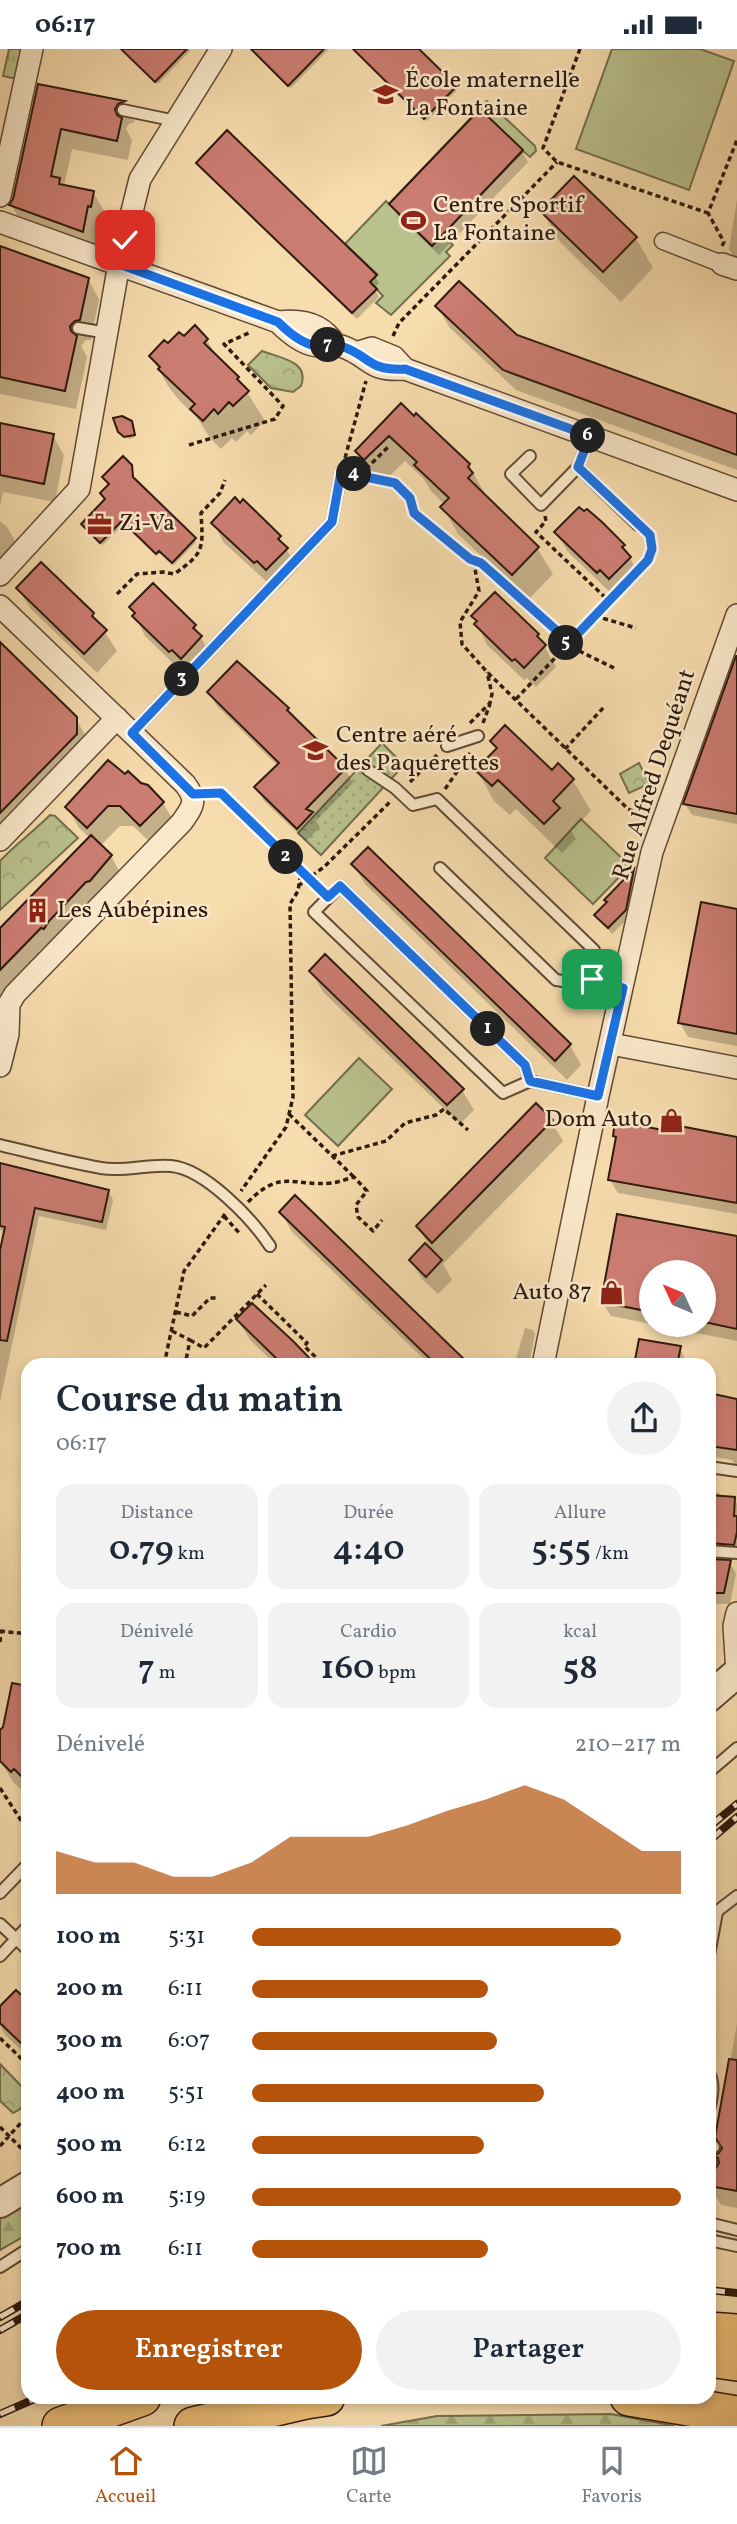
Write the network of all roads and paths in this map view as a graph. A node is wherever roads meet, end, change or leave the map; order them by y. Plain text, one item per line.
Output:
1 (32, 49) edge
2 (221, 49) edge
3 (580, 49) edge
4 (123, 110) dead end
5 (176, 121) junction
6 (737, 140) edge
7 (556, 162) junction
8 (0, 196) edge
9 (708, 213) junction
10 (0, 222) edge
11 (663, 241) dead end
12 (119, 264) junction
13 (725, 265) edge
14 (269, 325) junction
15 (78, 328) dead end
16 (107, 333) junction
17 (387, 347) dead end
18 (364, 361) junction
19 (590, 436) junction
20 (189, 445) dead end
21 (389, 446) dead end
22 (530, 456) dead end
23 (578, 467) junction
24 (341, 472) junction
25 (360, 475) junction
26 (225, 480) dead end
27 (737, 490) edge
28 (541, 505) junction
29 (638, 525) joint
30 (470, 559) junction
31 (0, 575) edge
32 (117, 594) dead end
33 (609, 601) junction
34 (0, 606) edge
35 (737, 615) edge
36 (595, 616) junction
37 (636, 628) dead end
38 (567, 645) junction
39 (614, 668) dead end
40 (516, 699) junction
41 (606, 706) dead end
42 (124, 726) junction
43 (478, 736) dead end
44 (447, 745) dead end
45 (565, 749) junction
46 (368, 770) dead end
47 (193, 794) junction
48 (662, 823) junction
49 (0, 840) edge
50 (440, 868) dead end
51 (301, 872) junction
52 (328, 897) junction
53 (592, 979) junction
54 (623, 988) junction
55 (611, 1044) junction
56 (0, 1066) edge
57 (737, 1068) edge
58 (530, 1081) junction
59 (598, 1096) junction
60 (289, 1114) junction
61 (468, 1130) dead end
62 (0, 1145) edge
63 (332, 1156) junction
64 (354, 1177) junction
65 (235, 1206) junction
66 (223, 1217) junction
67 (382, 1220) dead end
68 (241, 1235) dead end
69 (270, 1246) dead end
70 (266, 1285) dead end
71 (257, 1294) junction
72 (217, 1298) dead end
73 (176, 1312) junction
74 (172, 1331) junction
75 (190, 1340) junction
76 (166, 1358) edge
77 (187, 1358) edge
78 (317, 1358) edge
79 (544, 1358) edge
80 (716, 1468) edge
81 (737, 1471) edge
82 (716, 1551) edge
83 (737, 1552) edge
84 (737, 1613) edge
85 (1, 1631) edge
86 (21, 1633) edge
87 (0, 1642) edge
88 (737, 1673) edge
89 (716, 1691) edge
90 (737, 1748) edge
91 (716, 1766) edge
92 (0, 1788) edge
93 (21, 1820) edge
94 (21, 1871) edge
95 (0, 1893) edge
96 (737, 1896) edge
97 (716, 1913) edge
98 (0, 1924) edge
99 (21, 1934) edge
100 (16, 1939) junction
101 (21, 1944) edge
102 (0, 1956) edge
103 (0, 2038) edge
104 (21, 2058) edge
105 (21, 2123) edge
106 (0, 2127) edge
107 (9, 2136) junction
108 (0, 2146) edge
109 (21, 2148) edge
110 (21, 2190) edge
111 (0, 2203) edge
112 (716, 2225) edge
113 (737, 2230) edge
114 (716, 2242) edge
115 (737, 2246) edge
116 (21, 2254) edge
117 (0, 2267) edge
118 (716, 2332) edge
119 (737, 2333) edge
120 (716, 2359) edge
121 (737, 2362) edge
122 (716, 2388) edge
123 (737, 2390) edge
124 (122, 2404) edge
125 (150, 2404) edge
126 (289, 2404) edge
127 (671, 2404) edge
128 (737, 2415) edge
129 (61, 2426) edge
130 (92, 2426) edge
131 (193, 2426) edge

1 - 8 street
2 - 5 street
3 - 7 path
4 - 5 lane
5 - 12 street
6 - 9 path
7 - 9 path
7 - 17 path
9 - 13 path
10 - 12 street
11 - 13 street
12 - 14 street
12 - 16 street
14 - 18 street
14 - 20 path
15 - 16 lane
16 - 31 street
18 - 19 street
18 - 24 path
19 - 23 lane
19 - 27 street
21 - 25 path
22 - 28 lane
23 - 28 lane
23 - 29 lane
24 - 25 path
24 - 42 lane
25 - 30 path
26 - 32 path
28 - 33 path
29 - 33 path
30 - 38 path
30 - 40 path
33 - 36 path
34 - 42 street
35 - 48 street, Rue Alfred Dequéant
36 - 37 path
36 - 38 path
38 - 39 path
38 - 40 path
40 - 45 path
41 - 45 path
42 - 47 street
42 - 49 street
43 - 44 lane
45 - 48 path
46 - 53 lane
47 - 51 path
47 - 56 street
48 - 54 street, Rue Alfred Dequéant
50 - 53 lane
51 - 52 path
51 - 60 path
52 - 58 lane
52 - 58 lane
53 - 54 lane
54 - 55 street, Rue Alfred Dequéant
55 - 57 street
55 - 59 street, Rue Alfred Dequéant
58 - 59 lane
59 - 79 street, Rue Alfred Dequéant
60 - 63 path
60 - 65 path
61 - 63 path
62 - 65 lane
63 - 64 path
64 - 65 path
64 - 67 path
65 - 66 path
65 - 69 lane
66 - 68 path
66 - 73 path
70 - 71 path
71 - 75 path
71 - 78 path
72 - 73 path
73 - 74 path
74 - 75 path
74 - 76 path
75 - 77 path
80 - 81 lane
82 - 83 lane
84 - 88 street
85 - 86 path
85 - 87 path
88 - 89 street
90 - 91 lane
92 - 93 path
94 - 95 lane
96 - 97 lane
98 - 100 lane
99 - 100 lane
100 - 101 lane
100 - 102 lane
103 - 104 path
105 - 107 path
106 - 107 path
107 - 108 path
107 - 109 path
110 - 111 street
112 - 113 lane
114 - 115 lane
116 - 117 lane
118 - 119 highway
120 - 121 highway
122 - 123 highway
124 - 129 highway
125 - 130 highway
126 - 131 highway
127 - 128 highway

